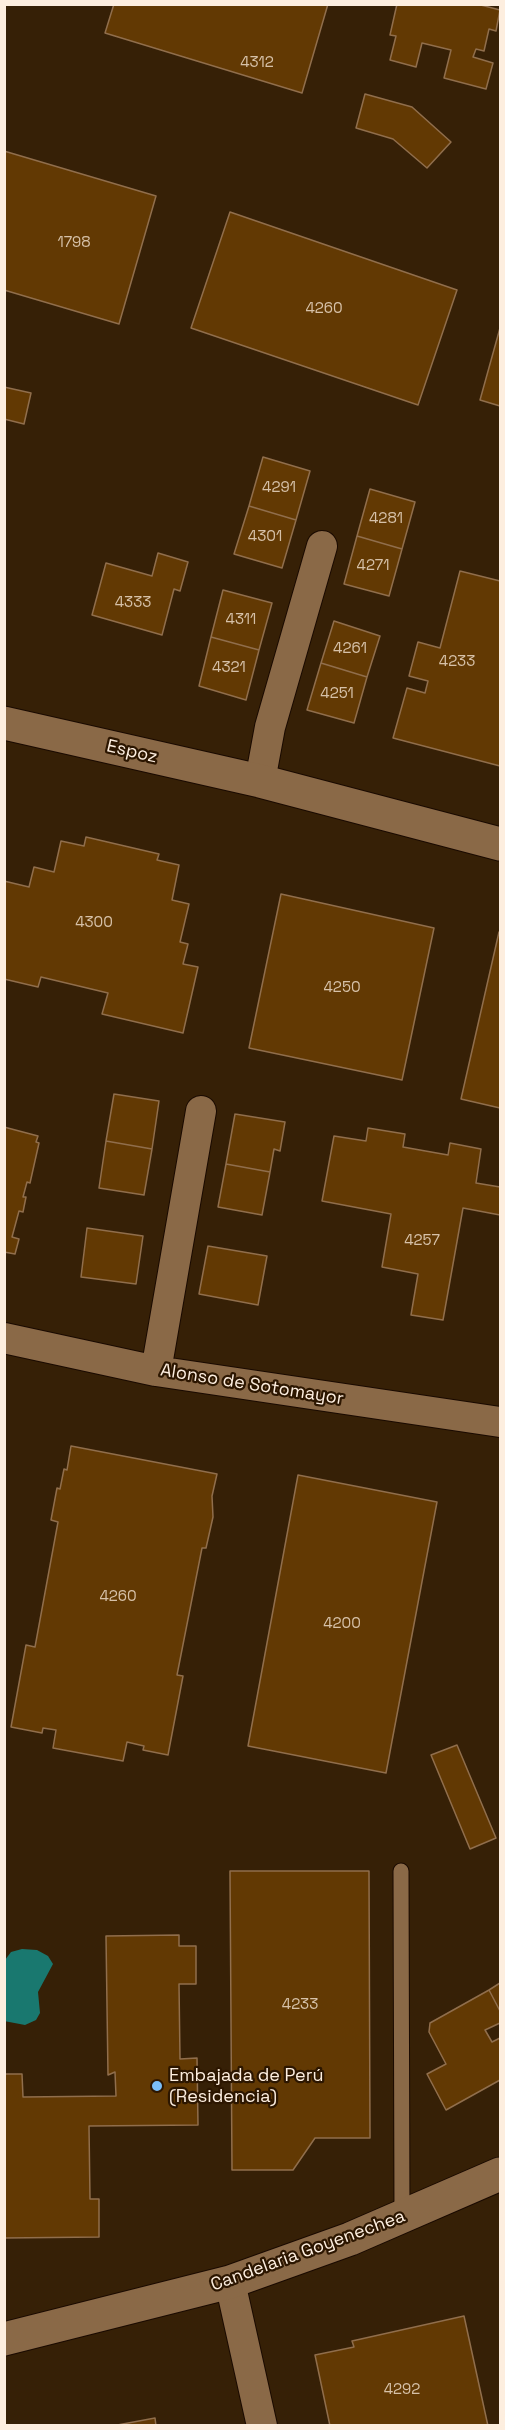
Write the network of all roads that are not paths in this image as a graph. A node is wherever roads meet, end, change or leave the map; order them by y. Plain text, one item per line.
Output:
1 (322, 546) dead end
2 (4, 723) edge
3 (260, 781) junction
4 (501, 844) edge
5 (201, 1111) dead end
6 (4, 1338) edge
7 (156, 1371) junction
8 (501, 1422) edge
9 (401, 1871) dead end
10 (501, 2174) edge
11 (402, 2217) junction
12 (230, 2282) junction
13 (4, 2339) edge
14 (262, 2426) edge

1 - 3 street
2 - 3 street, Espoz
3 - 4 street, Espoz
5 - 7 street
6 - 7 street, Alonso de Sotomayor
7 - 8 street, Alonso de Sotomayor
9 - 11 lane
10 - 11 street, Candelaria Goyenechea
11 - 12 street, Candelaria Goyenechea
12 - 13 street, Candelaria Goyenechea
12 - 14 street

